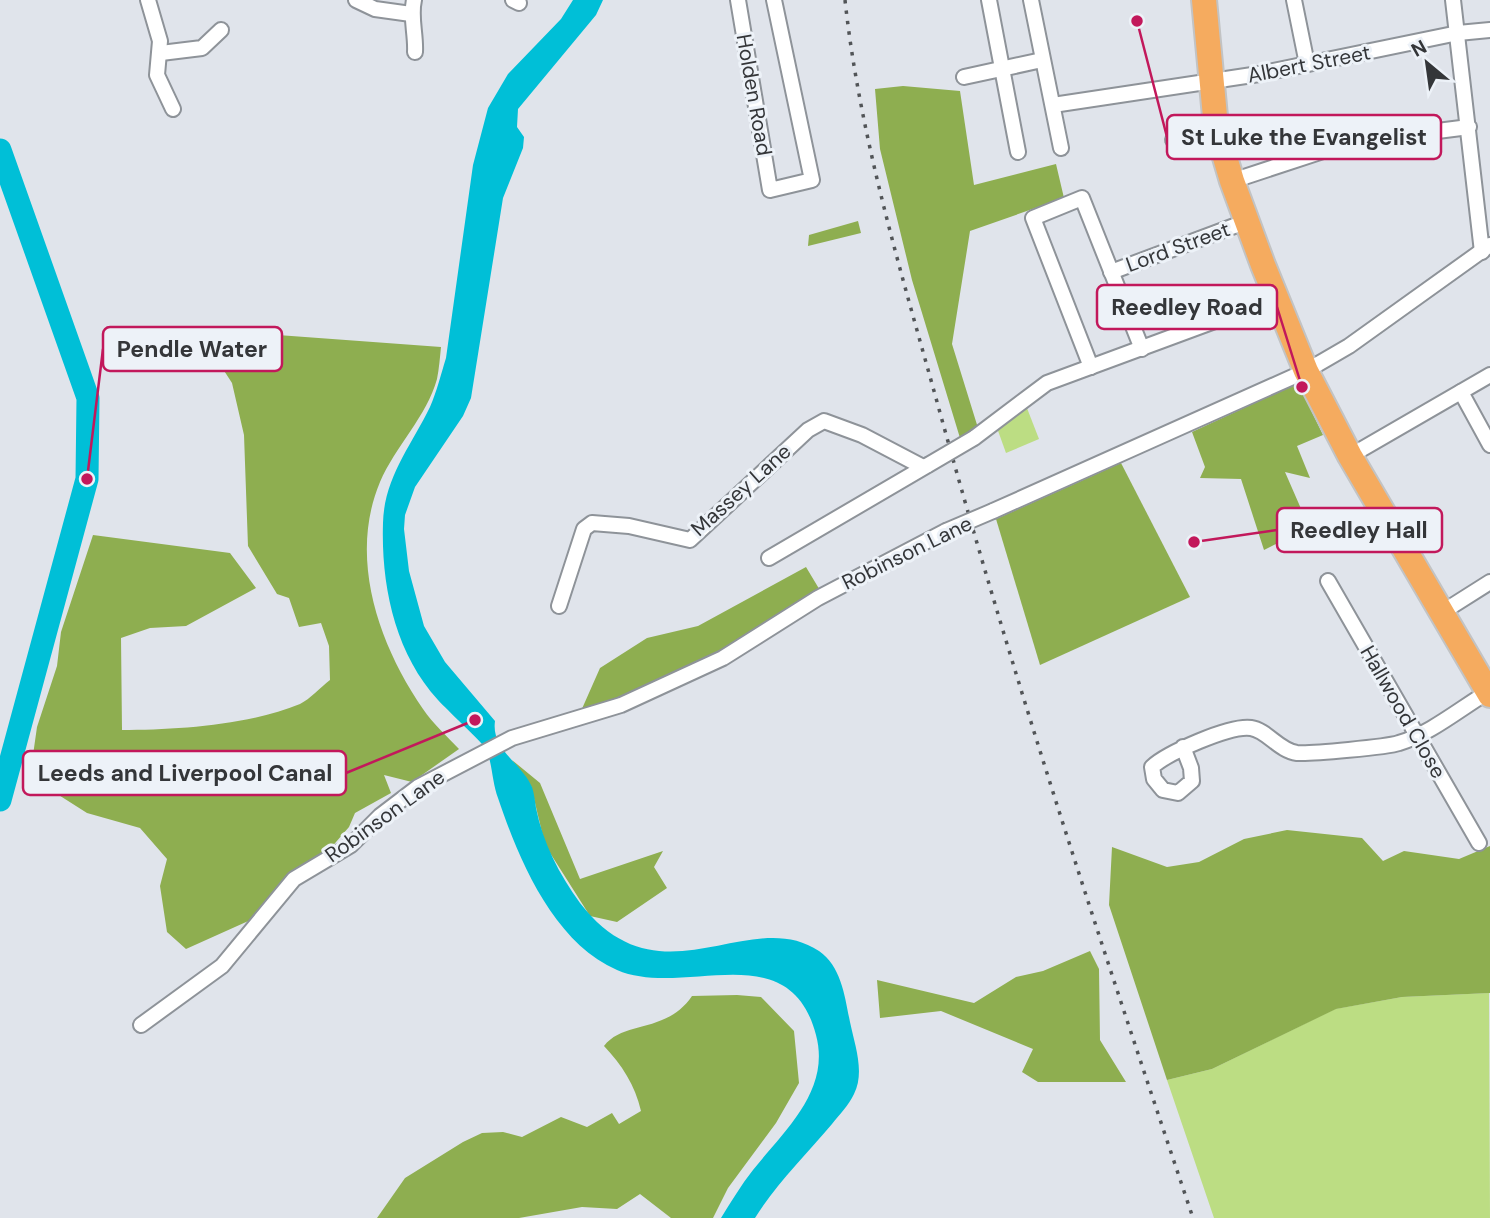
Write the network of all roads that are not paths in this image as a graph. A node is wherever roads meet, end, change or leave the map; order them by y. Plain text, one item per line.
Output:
1 (148, 0) edge
2 (356, 0) edge
3 (738, 0) edge
4 (774, 0) edge
5 (989, 0) edge
6 (1031, 0) edge
7 (1204, 0) edge
8 (1294, 0) edge
9 (1453, 0) edge
10 (413, 7) edge
11 (221, 30) dead end
12 (1490, 30) edge
13 (1458, 33) junction
14 (415, 52) dead end
15 (161, 53) junction
16 (1042, 60) junction
17 (1307, 64) junction
18 (1002, 67) junction
19 (964, 77) dead end
20 (1210, 82) junction
21 (1053, 105) junction
22 (173, 109) dead end
23 (1216, 127) junction
24 (1469, 127) junction
25 (1173, 139) dead end
26 (1061, 148) dead end
27 (1018, 152) dead end
28 (1231, 181) junction
29 (1245, 222) junction
30 (1486, 248) edge
31 (1111, 272) junction
32 (1277, 298) junction
33 (1142, 349) junction
34 (1091, 367) junction
35 (1306, 371) junction
36 (1490, 375) edge
37 (1461, 392) junction
38 (1490, 445) edge
39 (1350, 456) junction
40 (925, 466) junction
41 (769, 558) dead end
42 (1328, 581) dead end
43 (1490, 582) edge
44 (559, 606) dead end
45 (1441, 613) junction
46 (1489, 693) edge
47 (1416, 735) junction
48 (1183, 747) dead end
49 (1479, 843) dead end
50 (141, 1025) dead end

1 - 15 street
2 - 10 street
3 - 4 street, Holden Road
5 - 18 street
6 - 16 street
7 - 20 highway
8 - 17 street
9 - 13 street
10 - 14 street
11 - 15 street
12 - 13 street, Albert Street
13 - 17 street, Albert Street
13 - 24 street
15 - 22 street
16 - 18 street
16 - 21 street
17 - 20 street, Albert Street
18 - 19 street
18 - 27 street
20 - 21 street, Albert Street
20 - 23 highway
21 - 26 street
23 - 25 street
23 - 28 highway
24 - 28 street
24 - 30 street
28 - 29 highway
29 - 31 street, Lord Street
29 - 32 highway
30 - 35 street, Robinson Lane
31 - 33 street
31 - 34 street
32 - 33 street
32 - 35 highway
33 - 34 street
34 - 40 street, bridge
35 - 39 highway
35 - 50 street, Robinson Lane, bridge
36 - 37 street
37 - 38 street
37 - 39 street
39 - 45 highway
40 - 41 street
40 - 44 street, Massey Lane
42 - 47 street, Hallwood Close
43 - 45 street
45 - 46 highway
46 - 47 street
47 - 48 street
47 - 49 street, Hallwood Close

